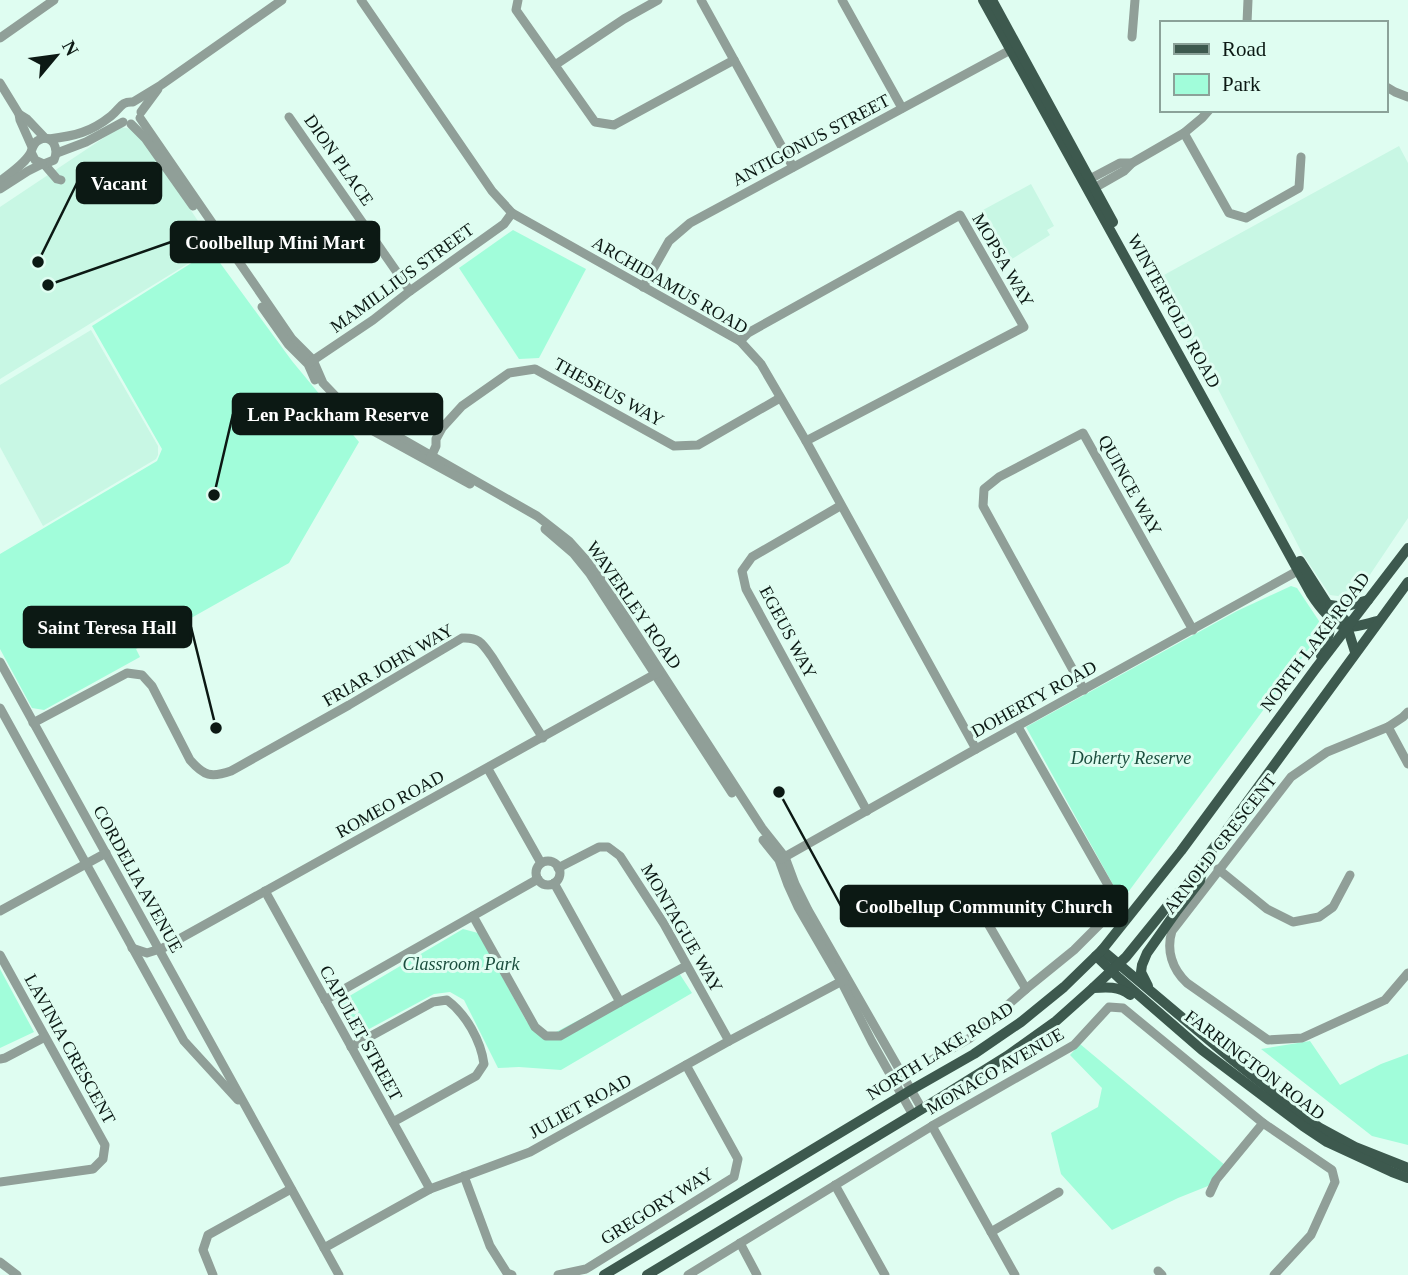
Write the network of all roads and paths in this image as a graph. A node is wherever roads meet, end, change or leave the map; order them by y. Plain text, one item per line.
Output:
1 (54, 0) edge
2 (282, 0) edge
3 (360, 0) edge
4 (518, 0) edge
5 (658, 0) edge
6 (701, 0) edge
7 (842, 0) edge
8 (983, 0) edge
9 (992, 0) edge
10 (1135, 0) edge
11 (1248, 0) edge
12 (1247, 21) edge
13 (1132, 37) dead end
14 (0, 38) edge
15 (1014, 48) junction
16 (734, 60) junction
17 (555, 65) junction
18 (0, 83) edge
19 (161, 85) junction
20 (1387, 87) edge
21 (1408, 97) edge
22 (133, 102) junction
23 (902, 108) junction
24 (118, 110) junction
25 (1207, 112) edge
26 (19, 114) junction
27 (140, 115) junction
28 (289, 117) dead end
29 (127, 123) junction
30 (1184, 133) junction
31 (47, 139) junction
32 (32, 150) junction
33 (1301, 157) dead end
34 (49, 160) junction
35 (793, 167) junction
36 (0, 181) edge
37 (1089, 185) junction
38 (0, 189) edge
39 (512, 213) junction
40 (643, 286) junction
41 (410, 291) junction
42 (740, 341) junction
43 (310, 362) junction
44 (780, 398) junction
45 (806, 441) junction
46 (426, 457) junction
47 (840, 506) junction
48 (1408, 548) edge
49 (1301, 570) junction
50 (1408, 582) edge
51 (1368, 600) junction
52 (1329, 611) junction
53 (1378, 621) junction
54 (1347, 628) junction
55 (1193, 630) junction
56 (1355, 653) junction
57 (0, 662) edge
58 (1316, 668) junction
59 (659, 673) junction
60 (1084, 690) junction
61 (0, 708) edge
62 (1408, 712) edge
63 (33, 723) junction
64 (1018, 727) junction
65 (1388, 727) junction
66 (543, 738) junction
67 (976, 749) junction
68 (1408, 764) edge
69 (488, 769) junction
70 (867, 810) junction
71 (106, 853) junction
72 (782, 859) junction
73 (1204, 861) junction
74 (541, 863) junction
75 (86, 864) junction
76 (558, 868) junction
77 (1219, 869) junction
78 (1350, 876) dead end
79 (538, 879) junction
80 (554, 883) junction
81 (265, 891) junction
82 (0, 911) edge
83 (473, 916) junction
84 (934, 917) dead end
85 (132, 947) junction
86 (159, 950) junction
87 (1099, 953) junction
88 (0, 955) edge
89 (686, 966) junction
90 (1114, 968) junction
91 (1408, 973) edge
92 (844, 980) junction
93 (1093, 988) junction
94 (1026, 989) junction
95 (325, 1000) junction
96 (620, 1002) junction
97 (45, 1037) junction
98 (729, 1041) junction
99 (351, 1047) junction
100 (1202, 1050) junction
101 (1229, 1057) junction
102 (0, 1059) edge
103 (930, 1061) dead end
104 (686, 1065) junction
105 (906, 1093) junction
106 (248, 1111) junction
107 (917, 1112) junction
108 (393, 1122) junction
109 (1263, 1123) junction
110 (932, 1126) junction
111 (1408, 1168) edge
112 (464, 1176) junction
113 (1408, 1178) edge
114 (0, 1182) edge
115 (835, 1185) junction
116 (291, 1189) junction
117 (430, 1189) junction
118 (1059, 1192) dead end
119 (1210, 1193) dead end
120 (991, 1232) junction
121 (740, 1243) junction
122 (324, 1248) junction
123 (0, 1262) edge
124 (17, 1275) edge
125 (213, 1275) edge
126 (339, 1275) edge
127 (512, 1275) edge
128 (558, 1275) edge
129 (604, 1275) edge
130 (647, 1275) edge
131 (688, 1275) edge
132 (757, 1275) edge
133 (885, 1275) edge
134 (1015, 1275) edge
135 (1274, 1275) edge

1 - 14 street
2 - 19 street
3 - 39 street, ARCHIDAMUS ROAD
4 - 17 street
5 - 17 street
6 - 16 street
7 - 23 street
8 - 15 main road, WINTERFOLD ROAD
9 - 15 main road, WINTERFOLD ROAD
10 - 13 street
11 - 12 street
15 - 23 street, ANTIGONUS STREET
15 - 37 main road, WINTERFOLD ROAD
16 - 17 street
16 - 35 street
18 - 26 street
19 - 22 street
19 - 27 street
20 - 21 street
22 - 24 street
22 - 27 street
23 - 35 street, ANTIGONUS STREET
24 - 29 street
24 - 31 street
25 - 30 street
26 - 31 street
26 - 32 street
27 - 29 street
27 - 43 street, WAVERLEY ROAD
28 - 41 street, DION PLACE
29 - 34 street
29 - 43 street, WAVERLEY ROAD
30 - 33 street
30 - 37 street
31 - 32 street
31 - 34 street
32 - 34 street
32 - 36 street
34 - 38 street
35 - 40 street, ANTIGONUS STREET
37 - 49 main road, WINTERFOLD ROAD
39 - 40 street, ARCHIDAMUS ROAD
39 - 41 street, MAMILLIUS STREET
40 - 42 street, ARCHIDAMUS ROAD
41 - 43 street, MAMILLIUS STREET
42 - 44 street, ARCHIDAMUS ROAD
42 - 45 street, MOPSA WAY
43 - 46 street, WAVERLEY ROAD
44 - 45 street, ARCHIDAMUS ROAD
44 - 46 street, THESEUS WAY
45 - 47 street, ARCHIDAMUS ROAD
46 - 59 street, WAVERLEY ROAD
47 - 67 street, ARCHIDAMUS ROAD
47 - 70 street, EGEUS WAY
48 - 51 main road, NORTH LAKE ROAD
49 - 52 main road, WINTERFOLD ROAD
49 - 55 street, DOHERTY ROAD
50 - 53 main road
51 - 52 main road
51 - 54 main road, NORTH LAKE ROAD
52 - 54 main road, WINTERFOLD ROAD
52 - 58 main road
53 - 54 main road
53 - 56 main road
54 - 56 main road
54 - 58 main road, NORTH LAKE ROAD
55 - 60 street, DOHERTY ROAD
55 - 60 street, QUINCE WAY
56 - 73 main road
57 - 63 street, CORDELIA AVENUE
58 - 87 main road, NORTH LAKE ROAD
59 - 66 street, ROMEO ROAD
59 - 72 street, WAVERLEY ROAD
60 - 64 street, DOHERTY ROAD
61 - 75 street, CORDELIA AVENUE
62 - 65 street, ARNOLD CRESCENT
63 - 66 street, FRIAR JOHN WAY
63 - 71 street, CORDELIA AVENUE
64 - 67 street, DOHERTY ROAD
64 - 94 street
65 - 68 street
65 - 77 street, ARNOLD CRESCENT
66 - 69 street, ROMEO ROAD
67 - 70 street, DOHERTY ROAD
69 - 74 street
69 - 81 street, ROMEO ROAD
70 - 72 street, DOHERTY ROAD
71 - 75 street
71 - 86 street, CORDELIA AVENUE
72 - 92 street, WAVERLEY ROAD
73 - 90 main road
73 - 101 main road
74 - 76 street
74 - 79 street
75 - 82 street
75 - 85 street, CORDELIA AVENUE
76 - 80 street
76 - 89 street, MONTAGUE WAY
77 - 78 street
77 - 91 street, ARNOLD CRESCENT
79 - 80 street
79 - 83 street
80 - 96 street
81 - 86 street, ROMEO ROAD
81 - 95 street, CAPULET STREET
83 - 95 street
83 - 96 street
84 - 94 street
85 - 86 street
85 - 106 street, CORDELIA AVENUE
86 - 106 street, CORDELIA AVENUE
87 - 90 main road, FARRINGTON ROAD
87 - 105 main road, NORTH LAKE ROAD
88 - 97 street, LAVINIA CRESCENT
89 - 96 street
89 - 98 street, MONTAGUE WAY
90 - 93 main road
90 - 100 main road, FARRINGTON ROAD
90 - 101 main road, FARRINGTON ROAD
92 - 98 street, JULIET ROAD
92 - 105 street, WAVERLEY ROAD
93 - 100 main road
93 - 107 main road
94 - 103 street
95 - 99 street, CAPULET STREET
97 - 102 street
97 - 114 street, LAVINIA CRESCENT
98 - 104 street, JULIET ROAD
99 - 108 street, CAPULET STREET
99 - 108 street
100 - 113 main road, FARRINGTON ROAD
101 - 111 main road, FARRINGTON ROAD
104 - 112 street, JULIET ROAD
104 - 128 street, GREGORY WAY
105 - 107 street, WAVERLEY ROAD
105 - 129 main road, NORTH LAKE ROAD
106 - 116 street, CORDELIA AVENUE
107 - 130 main road
108 - 117 street, CAPULET STREET
109 - 110 street, MONACO AVENUE
109 - 119 street
109 - 135 street, MONACO AVENUE
110 - 115 street, MONACO AVENUE
110 - 120 street
112 - 117 street, JULIET ROAD
112 - 127 street
115 - 121 street, MONACO AVENUE
115 - 133 street
116 - 122 street, CORDELIA AVENUE
116 - 125 street
117 - 122 street, JULIET ROAD
118 - 120 street
120 - 134 street
121 - 131 street, MONACO AVENUE
121 - 132 street
122 - 126 street, CORDELIA AVENUE
123 - 124 street

